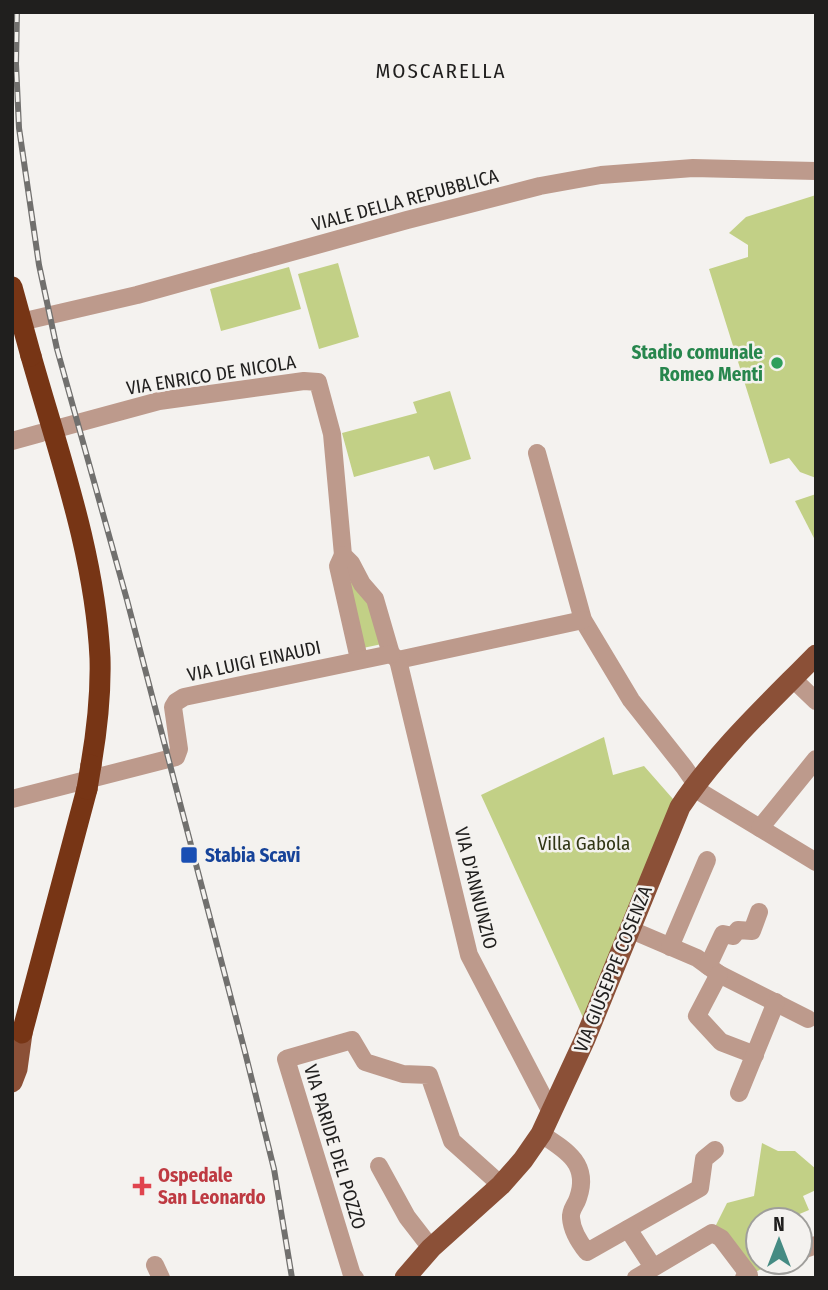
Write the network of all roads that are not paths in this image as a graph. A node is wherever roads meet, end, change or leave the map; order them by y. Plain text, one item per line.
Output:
1 (816, 172) edge
2 (12, 287) edge
3 (12, 324) edge
4 (63, 427) dead end
5 (41, 433) dead end
6 (12, 441) edge
7 (537, 453) dead end
8 (342, 555) junction
9 (583, 620) junction
10 (816, 656) edge
11 (395, 657) junction
12 (359, 659) junction
13 (793, 679) junction
14 (816, 701) edge
15 (816, 759) edge
16 (695, 784) junction
17 (12, 799) edge
18 (760, 828) junction
19 (707, 860) dead end
20 (816, 862) edge
21 (759, 912) dead end
22 (629, 929) junction
23 (670, 947) junction
24 (713, 970) junction
25 (776, 1002) junction
26 (808, 1018) dead end
27 (755, 1055) junction
28 (15, 1062) edge
29 (739, 1093) dead end
30 (551, 1112) junction
31 (541, 1134) junction
32 (715, 1150) dead end
33 (379, 1166) dead end
34 (501, 1185) junction
35 (628, 1229) junction
36 (431, 1248) junction
37 (645, 1274) edge
38 (355, 1278) edge
39 (405, 1278) edge
40 (744, 1278) edge

1 - 3 street, VIALE DELLA REPUBBLICA
2 - 28 highway, bridge
4 - 8 street, VIA ENRICO DE NICOLA
5 - 6 street
7 - 9 street
8 - 11 street
8 - 12 street, VIA ENRICO DE NICOLA
9 - 11 street
9 - 16 street
10 - 13 main road, VIA GIUSEPPE COSENZA
11 - 12 street
11 - 30 street, VIA D'ANNUNZIO
12 - 17 street, VIA LUIGI EINAUDI
13 - 14 street
13 - 16 main road, VIA GIUSEPPE COSENZA
15 - 18 street
16 - 18 street
16 - 22 main road, VIA GIUSEPPE COSENZA
18 - 20 street
19 - 23 street
21 - 24 street
22 - 23 street
22 - 30 main road, VIA GIUSEPPE COSENZA
23 - 24 street
24 - 25 street
24 - 27 street
25 - 26 street
25 - 27 street
27 - 29 street
30 - 31 main road, VIA GIUSEPPE COSENZA
31 - 34 main road, VIA GIUSEPPE COSENZA
31 - 35 street
32 - 35 street
33 - 36 street
34 - 36 main road, VIA GIUSEPPE COSENZA
34 - 38 street, VIA PARIDE DEL POZZO
35 - 37 street
36 - 39 main road, VIA GIUSEPPE COSENZA
37 - 40 street

